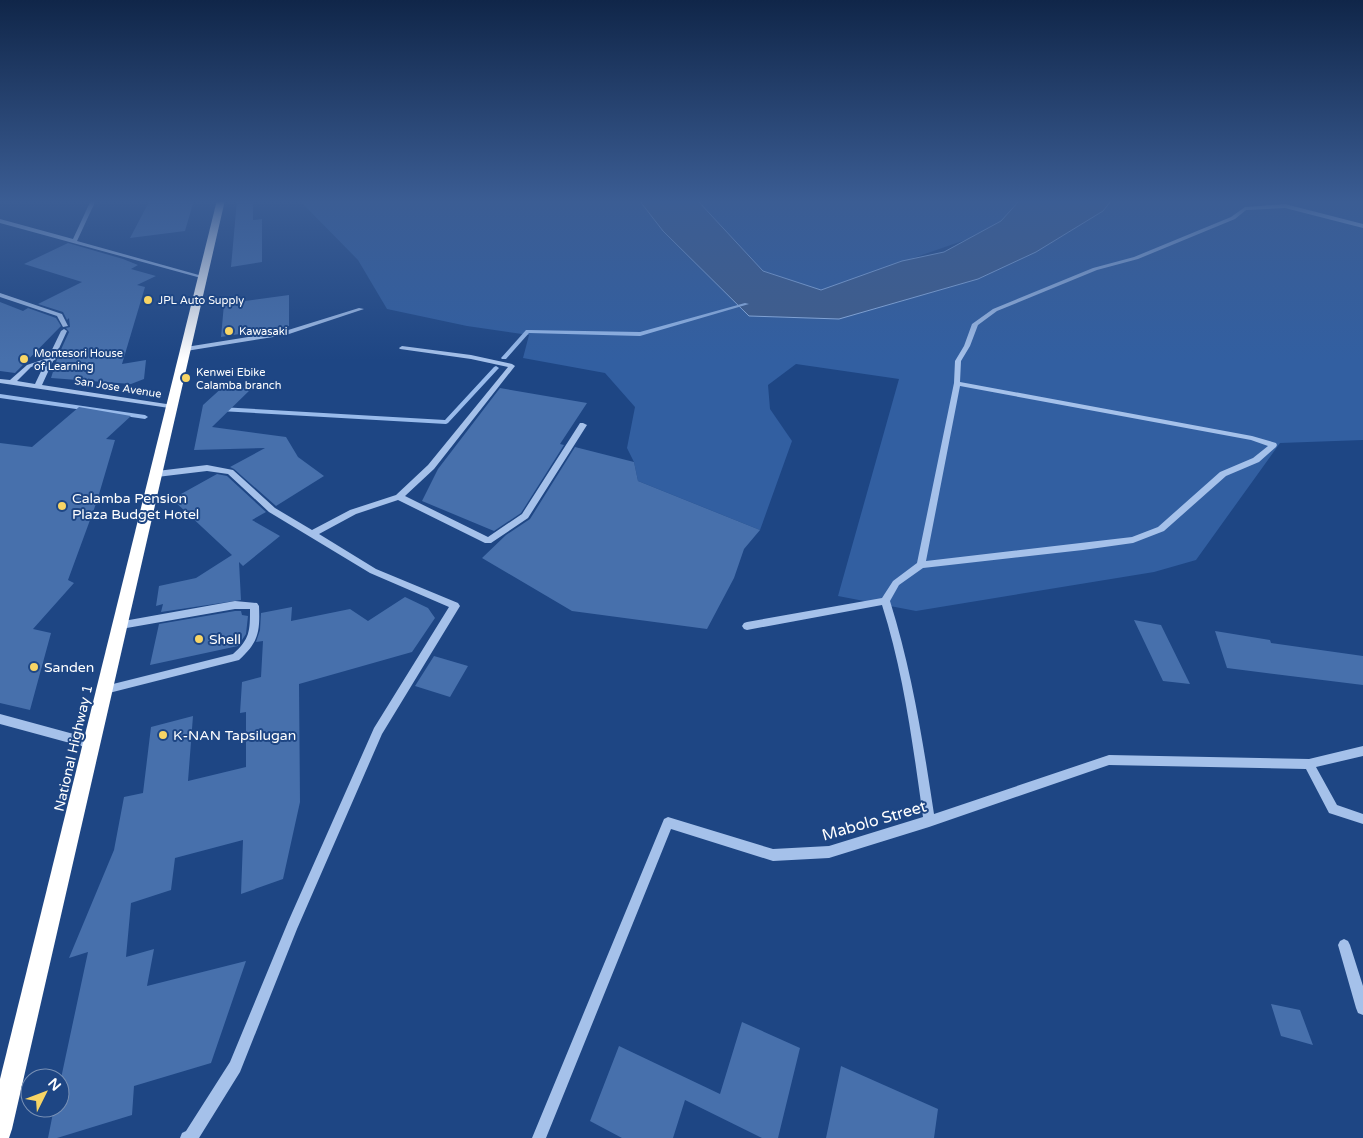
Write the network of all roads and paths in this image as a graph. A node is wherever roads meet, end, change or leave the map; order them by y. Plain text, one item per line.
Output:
1 (115, 253) edge
2 (209, 253) edge
3 (1148, 253) edge
4 (203, 277) junction
5 (0, 295) edge
6 (361, 309) dead end
7 (402, 348) dead end
8 (186, 349) junction
9 (52, 359) junction
10 (0, 381) edge
11 (12, 382) junction
12 (958, 382) junction
13 (38, 386) junction
14 (173, 407) junction
15 (583, 425) dead end
16 (157, 474) junction
17 (399, 497) junction
18 (312, 534) junction
19 (921, 565) junction
20 (884, 601) junction
21 (121, 624) junction
22 (747, 626) dead end
23 (105, 690) junction
24 (0, 719) edge
25 (92, 744) junction
26 (1363, 751) edge
27 (1309, 764) junction
28 (1363, 819) edge
29 (929, 821) junction
30 (1344, 945) dead end
31 (1363, 1008) edge
32 (0, 1129) edge
33 (187, 1138) edge
34 (539, 1138) edge

1 - 4 street
2 - 4 highway, National Highway 1
3 - 12 street
4 - 8 highway, National Highway 1
5 - 9 street
6 - 8 street
7 - 17 street
8 - 14 highway, National Highway 1
9 - 11 street
9 - 13 street
10 - 11 street, San Jose Avenue
11 - 13 street, San Jose Avenue
12 - 19 street
12 - 19 street
13 - 14 street, San Jose Avenue
14 - 16 highway, National Highway 1
15 - 17 street
16 - 18 street
16 - 21 highway, National Highway 1
17 - 18 street
18 - 33 street
19 - 20 street
20 - 22 street
20 - 29 street
21 - 23 highway, National Highway 1
21 - 23 street
23 - 25 highway, National Highway 1
24 - 25 street
25 - 32 highway, National Highway 1
26 - 27 street, Mabolo Street
27 - 28 street
27 - 29 street, Mabolo Street
29 - 34 street, Mabolo Street
30 - 31 street

